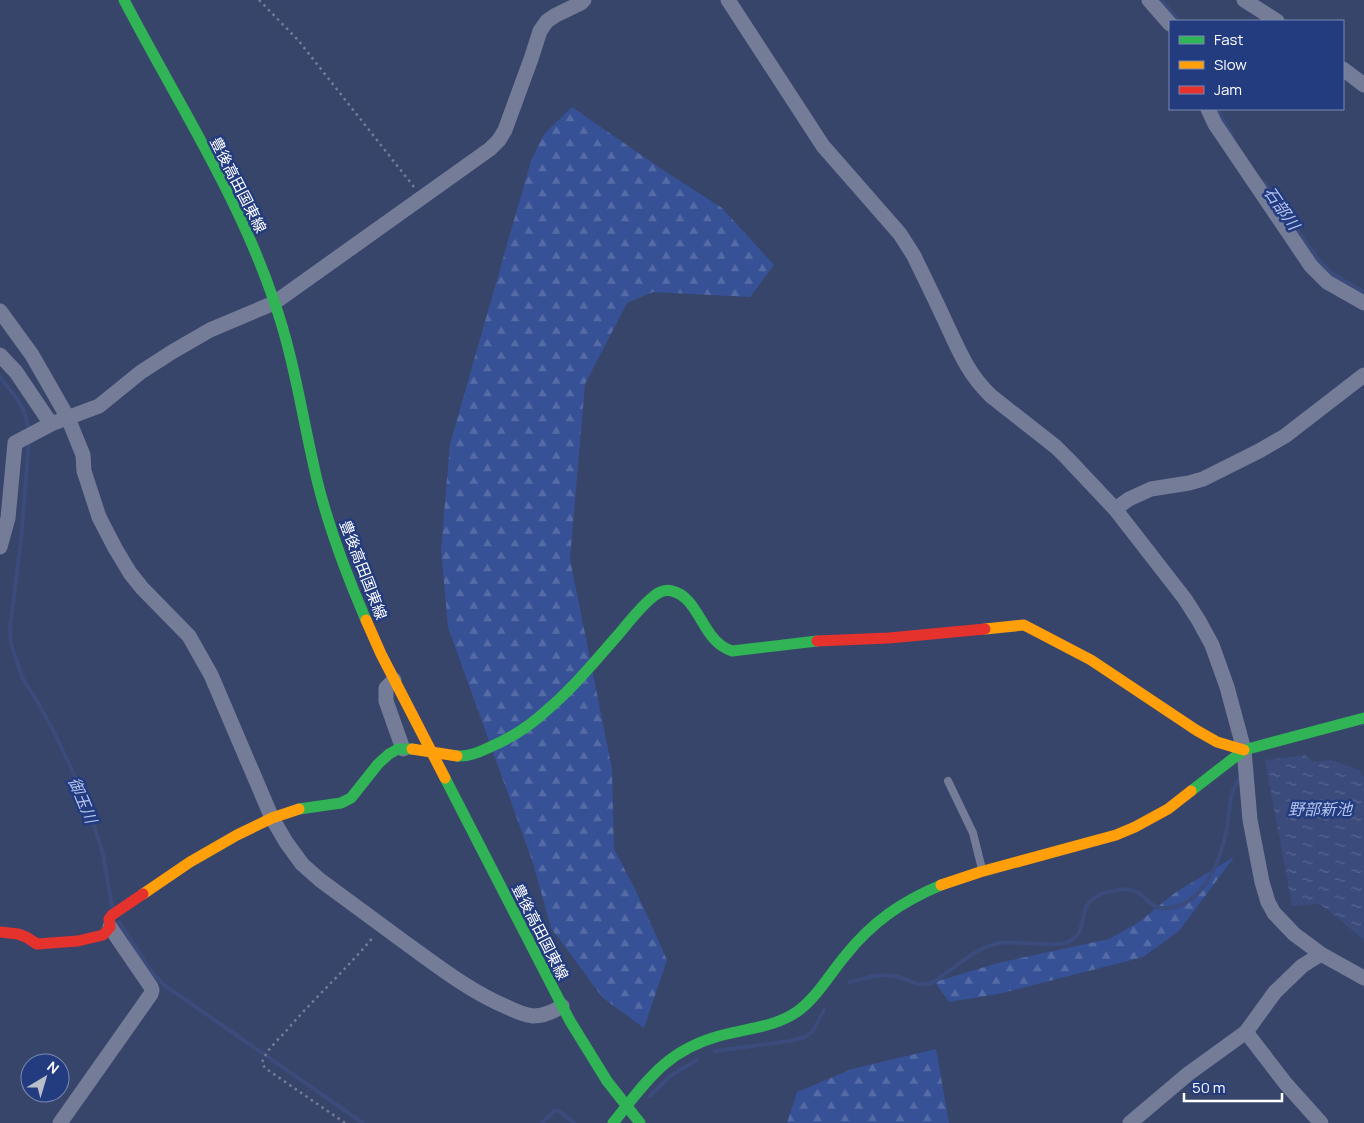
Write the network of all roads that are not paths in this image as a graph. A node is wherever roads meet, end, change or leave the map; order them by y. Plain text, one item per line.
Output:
1 (124, 0) edge
2 (584, 0) edge
3 (728, 0) edge
4 (1149, 0) edge
5 (1244, 0) edge
6 (1275, 20) edge
7 (1169, 23) edge
8 (1344, 71) edge
9 (1364, 85) edge
10 (1208, 110) edge
11 (274, 303) junction
12 (1364, 303) edge
13 (0, 312) edge
14 (0, 355) edge
15 (1364, 375) edge
16 (68, 418) junction
17 (51, 424) junction
18 (1115, 509) junction
19 (4, 514) edge
20 (0, 547) edge
21 (394, 680) junction
22 (1364, 718) edge
23 (407, 749) junction
24 (1244, 750) junction
25 (948, 781) dead end
26 (272, 818) junction
27 (982, 871) junction
28 (113, 918) junction
29 (0, 932) edge
30 (1321, 954) junction
31 (1364, 978) edge
32 (562, 1006) junction
33 (1246, 1032) junction
34 (626, 1107) junction
35 (60, 1123) edge
36 (613, 1123) edge
37 (640, 1123) edge
38 (1130, 1123) edge
39 (1321, 1123) edge

1 - 11 street, 豊後高田国東線
2 - 11 street
3 - 18 street
4 - 7 street
5 - 6 street
8 - 9 street
10 - 12 street
11 - 16 street
11 - 21 street, 豊後高田国東線
13 - 16 street
14 - 17 street
15 - 18 street
16 - 17 street
16 - 26 street
17 - 19 street
18 - 24 street
19 - 20 street
21 - 23 street
21 - 32 street, 豊後高田国東線
22 - 24 street
23 - 24 street, bridge
23 - 26 street
24 - 27 street
24 - 30 street
25 - 27 lane
26 - 28 street
26 - 32 street
27 - 34 street
28 - 29 street
28 - 35 street
30 - 31 street
30 - 33 street
32 - 34 street, 豊後高田国東線
33 - 38 street
33 - 39 street
34 - 36 street
34 - 37 street, 豊後高田国東線

